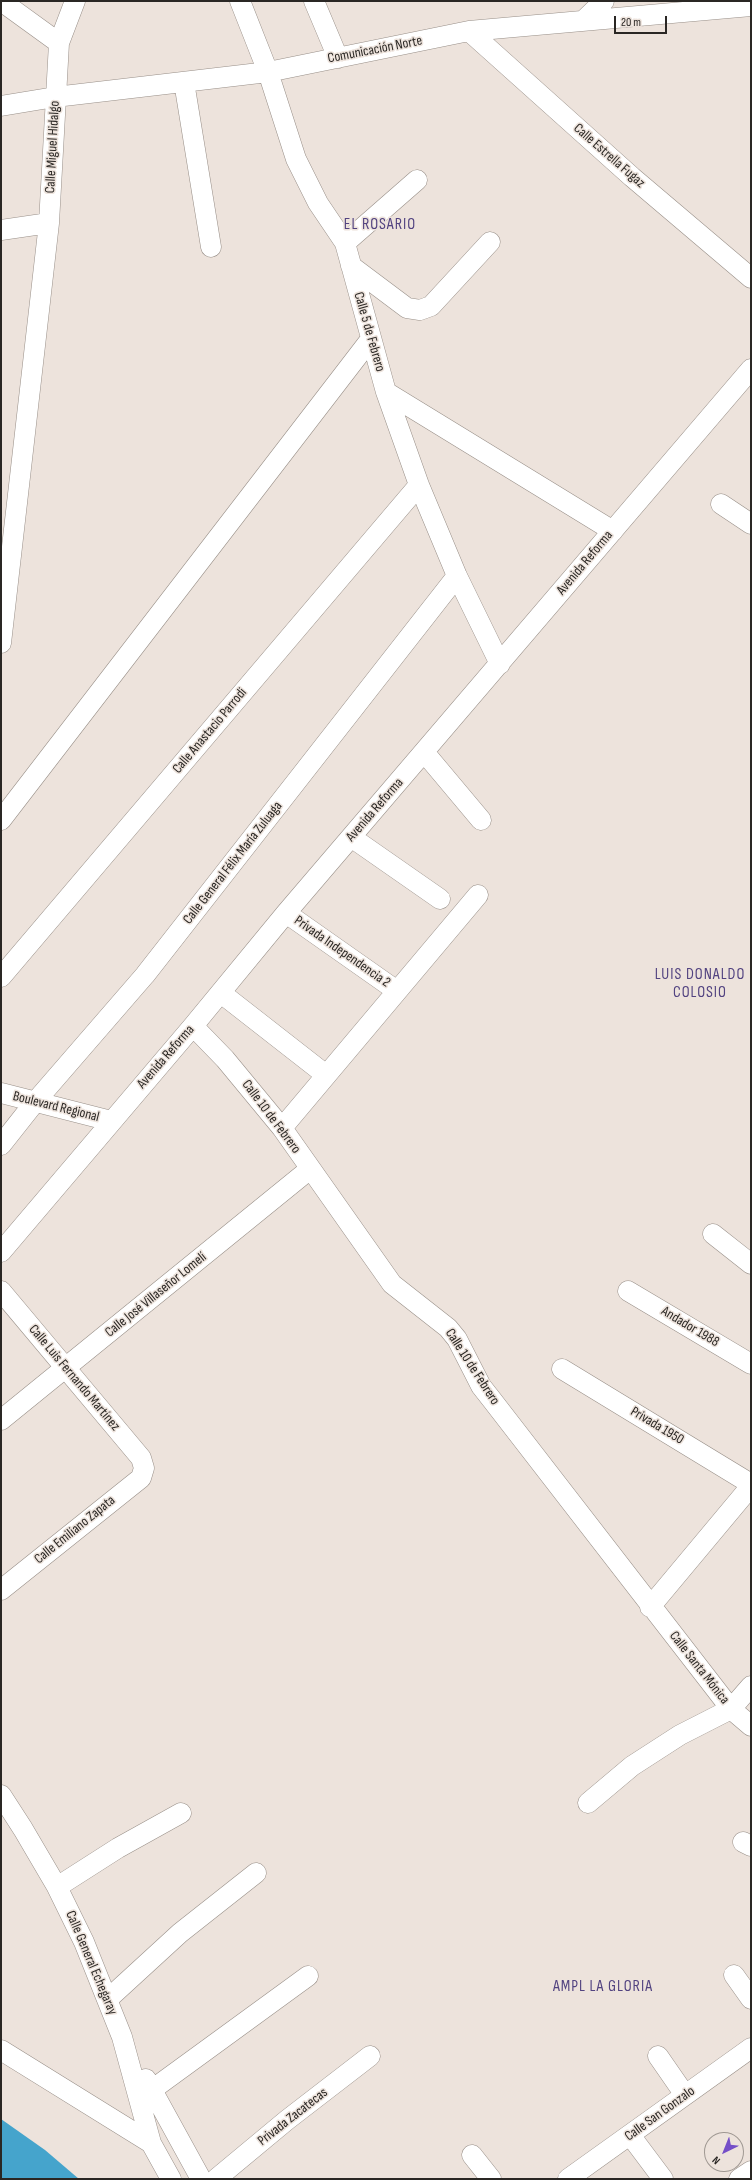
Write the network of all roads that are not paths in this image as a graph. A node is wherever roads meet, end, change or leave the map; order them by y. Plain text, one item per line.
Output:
1 (1, 1) edge
2 (75, 1) edge
3 (240, 1) edge
4 (314, 1) edge
5 (604, 1) edge
6 (751, 6) edge
7 (583, 22) junction
8 (469, 31) junction
9 (60, 42) junction
10 (338, 58) junction
11 (268, 72) junction
12 (184, 82) junction
13 (56, 97) junction
14 (1, 106) edge
15 (417, 180) dead end
16 (49, 223) junction
17 (1, 230) edge
18 (345, 242) junction
19 (490, 242) dead end
20 (211, 247) dead end
21 (351, 266) junction
22 (751, 278) edge
23 (370, 340) junction
24 (749, 374) edge
25 (386, 392) junction
26 (419, 485) junction
27 (721, 504) dead end
28 (751, 524) edge
29 (613, 531) junction
30 (457, 576) junction
31 (4, 592) edge
32 (1, 643) edge
33 (500, 664) junction
34 (424, 752) junction
35 (1, 820) edge
36 (481, 820) dead end
37 (351, 837) junction
38 (478, 895) dead end
39 (440, 898) dead end
40 (286, 913) junction
41 (1, 978) edge
42 (397, 991) junction
43 (221, 993) junction
44 (193, 1026) junction
45 (326, 1075) junction
46 (1, 1093) edge
47 (35, 1102) junction
48 (111, 1121) junction
49 (282, 1128) junction
50 (1, 1145) edge
51 (310, 1169) junction
52 (713, 1234) dead end
53 (1, 1252) edge
54 (751, 1264) edge
55 (1, 1291) edge
56 (628, 1291) dead end
57 (751, 1364) edge
58 (66, 1368) junction
59 (562, 1369) dead end
60 (1, 1420) edge
61 (144, 1468) joint
62 (751, 1485) edge
63 (1, 1590) edge
64 (650, 1606) junction
65 (751, 1686) edge
66 (731, 1709) junction
67 (751, 1726) edge
68 (1, 1795) edge
69 (588, 1803) dead end
70 (181, 1813) dead end
71 (256, 1873) dead end
72 (57, 1887) junction
73 (734, 1975) dead end
74 (308, 1976) dead end
75 (108, 1999) junction
76 (751, 1999) edge
77 (122, 2038) junction
78 (751, 2048) edge
79 (1, 2050) edge
80 (370, 2056) dead end
81 (658, 2056) dead end
82 (153, 2089) junction
83 (685, 2096) junction
84 (630, 2135) junction
85 (151, 2143) junction
86 (472, 2155) dead end
87 (751, 2171) edge
88 (171, 2179) edge
89 (200, 2179) edge
90 (216, 2179) edge
91 (491, 2179) edge
92 (568, 2179) edge
93 (663, 2179) edge
94 (739, 2179) edge

1 - 9 street
2 - 9 street, Calle Miguel Hidalgo
3 - 11 street, Calle 5 de Febrero
4 - 10 street
5 - 7 street
6 - 7 street, Comunicación Norte
7 - 8 street, Comunicación Norte
8 - 10 street, Comunicación Norte
8 - 22 street, Calle Estrella Fugaz
9 - 13 street, Calle Miguel Hidalgo
10 - 11 street, Comunicación Norte
11 - 12 street, Comunicación Norte
11 - 18 street, Calle 5 de Febrero
12 - 13 street, Comunicación Norte
12 - 20 street
13 - 14 street, Comunicación Norte
13 - 16 street, Calle Miguel Hidalgo
15 - 18 street
16 - 17 street
16 - 31 street, Calle Miguel Hidalgo
18 - 21 street, Calle 5 de Febrero
19 - 21 street
21 - 23 street, Calle 5 de Febrero
23 - 25 street, Calle 5 de Febrero
23 - 35 street
24 - 29 street, Avenida Reforma
25 - 26 street, Calle 5 de Febrero
25 - 29 street
26 - 30 street, Calle 5 de Febrero
26 - 41 street, Calle Anastacio Parrodi
27 - 28 street
29 - 33 street, Avenida Reforma
30 - 33 street, Calle 5 de Febrero
30 - 47 street, Calle General Félix María Zuluaga
31 - 32 street, Calle Miguel Hidalgo
33 - 34 street, Avenida Reforma
34 - 36 street
34 - 37 street, Avenida Reforma
37 - 39 street
37 - 40 street, Avenida Reforma
38 - 42 street
40 - 42 street, Privada Independencia 2
40 - 43 street, Avenida Reforma
42 - 45 street
43 - 44 street, Avenida Reforma
43 - 45 street
44 - 48 street, Avenida Reforma
44 - 49 street, Calle 10 de Febrero
45 - 49 street
46 - 47 street, Boulevard Regional
47 - 48 street, Boulevard Regional
47 - 50 street, Calle General Félix María Zuluaga
48 - 53 street, Avenida Reforma
49 - 51 street, Calle 10 de Febrero
51 - 58 street, Calle José Villaseñor Lomelí
51 - 64 street, Calle 10 de Febrero
52 - 54 street
55 - 58 street, Calle Luis Fernando Martínez
56 - 57 street, Andador 1988
58 - 60 street, Calle José Villaseñor Lomelí
58 - 61 street, Calle Luis Fernando Martínez
59 - 62 street, Privada 1950
61 - 63 street, Calle Emiliano Zapata
62 - 64 street
64 - 66 street, Calle Santa Mónica
65 - 66 street
66 - 67 street, Calle Santa Mónica
66 - 69 street
68 - 72 street, Calle General Echegaray
70 - 72 street
71 - 75 street
72 - 75 street, Calle General Echegaray
73 - 76 street
74 - 82 street
75 - 77 street, Calle General Echegaray
77 - 82 street
77 - 85 street, Calle General Echegaray
78 - 83 street, Calle San Gonzalo
79 - 85 street
80 - 90 street, Privada Zacatecas
81 - 83 street
82 - 89 street
83 - 84 street, Calle San Gonzalo
84 - 92 street, Calle San Gonzalo
84 - 93 street
85 - 88 street, Calle General Echegaray
86 - 91 street
87 - 94 street

